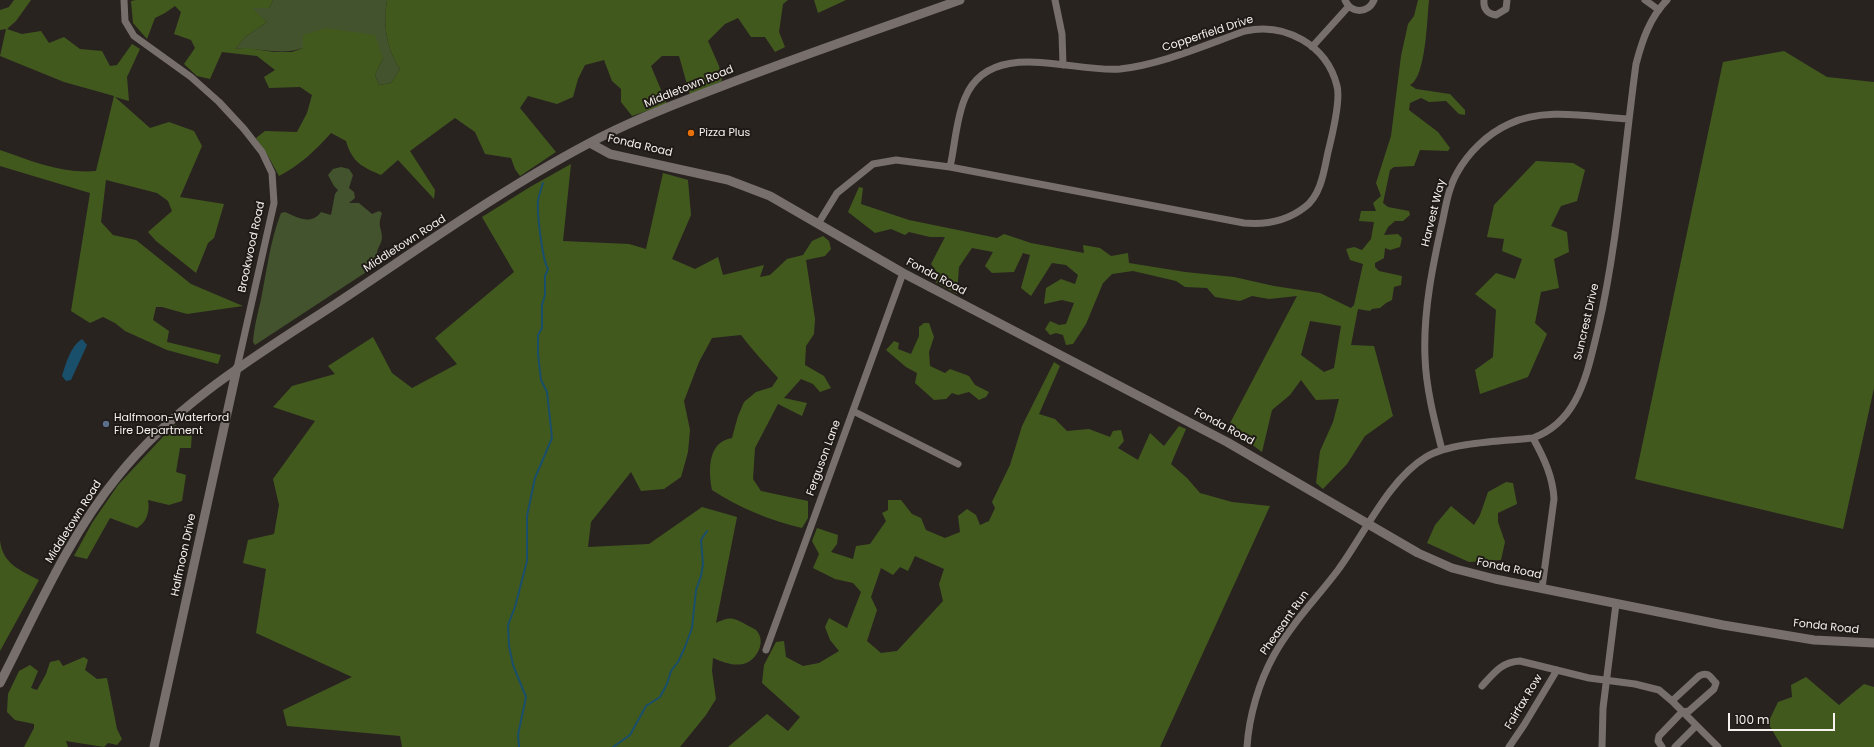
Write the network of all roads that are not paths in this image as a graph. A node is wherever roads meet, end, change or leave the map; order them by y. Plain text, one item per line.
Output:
1 (124, 0) edge
2 (960, 0) edge
3 (1055, 0) edge
4 (1374, 0) edge
5 (1484, 0) edge
6 (1507, 0) edge
7 (1645, 0) edge
8 (1667, 0) edge
9 (1347, 3) edge
10 (1659, 10) junction
11 (1312, 47) junction
12 (1063, 65) junction
13 (1628, 119) junction
14 (590, 143) junction
15 (950, 167) junction
16 (818, 224) junction
17 (903, 273) junction
18 (236, 368) junction
19 (854, 411) junction
20 (1533, 438) junction
21 (1442, 450) junction
22 (958, 464) dead end
23 (1370, 524) junction
24 (1542, 588) junction
25 (1616, 604) junction
26 (1874, 643) edge
27 (766, 650) dead end
28 (1557, 670) junction
29 (1606, 680) junction
30 (0, 683) edge
31 (1482, 686) dead end
32 (1672, 701) junction
33 (1682, 712) junction
34 (1696, 726) junction
35 (154, 747) edge
36 (1247, 747) edge
37 (1509, 747) edge
38 (1602, 747) edge
39 (1662, 747) edge
40 (1675, 747) edge
41 (1718, 747) edge

1 - 18 street, Brookwood Road
2 - 14 street, Middletown Road
3 - 12 street
4 - 9 street
5 - 6 street
7 - 10 street
8 - 10 street, Suncrest Drive
9 - 11 street
10 - 13 street, Suncrest Drive
11 - 12 street, Copperfield Drive
11 - 15 street, Copperfield Drive
12 - 15 street, Copperfield Drive
13 - 20 street, Suncrest Drive
13 - 21 street, Harvest Way
14 - 16 street, Fonda Road
14 - 18 street, Middletown Road
15 - 16 street, Copperfield Drive
16 - 17 street, Fonda Road
17 - 19 street, Ferguson Lane
17 - 23 street, Fonda Road
18 - 30 street, Middletown Road
18 - 35 street, Halfmoon Drive
19 - 22 street
19 - 27 street, Ferguson Lane
20 - 21 street, Suncrest Drive
20 - 24 street
21 - 23 street, Suncrest Drive
23 - 24 street, Fonda Road
23 - 36 street, Pheasant Run
24 - 25 street, Fonda Road
25 - 26 street, Fonda Road
25 - 29 street
28 - 29 street, Fairfax Row
28 - 31 street
28 - 37 street, Fairfax Row
29 - 32 street, Fairfax Row
29 - 38 street
32 - 33 street, Fairfax Row
32 - 33 street
33 - 34 street, Fairfax Row
33 - 39 street
34 - 40 street
34 - 41 street, Fairfax Row

